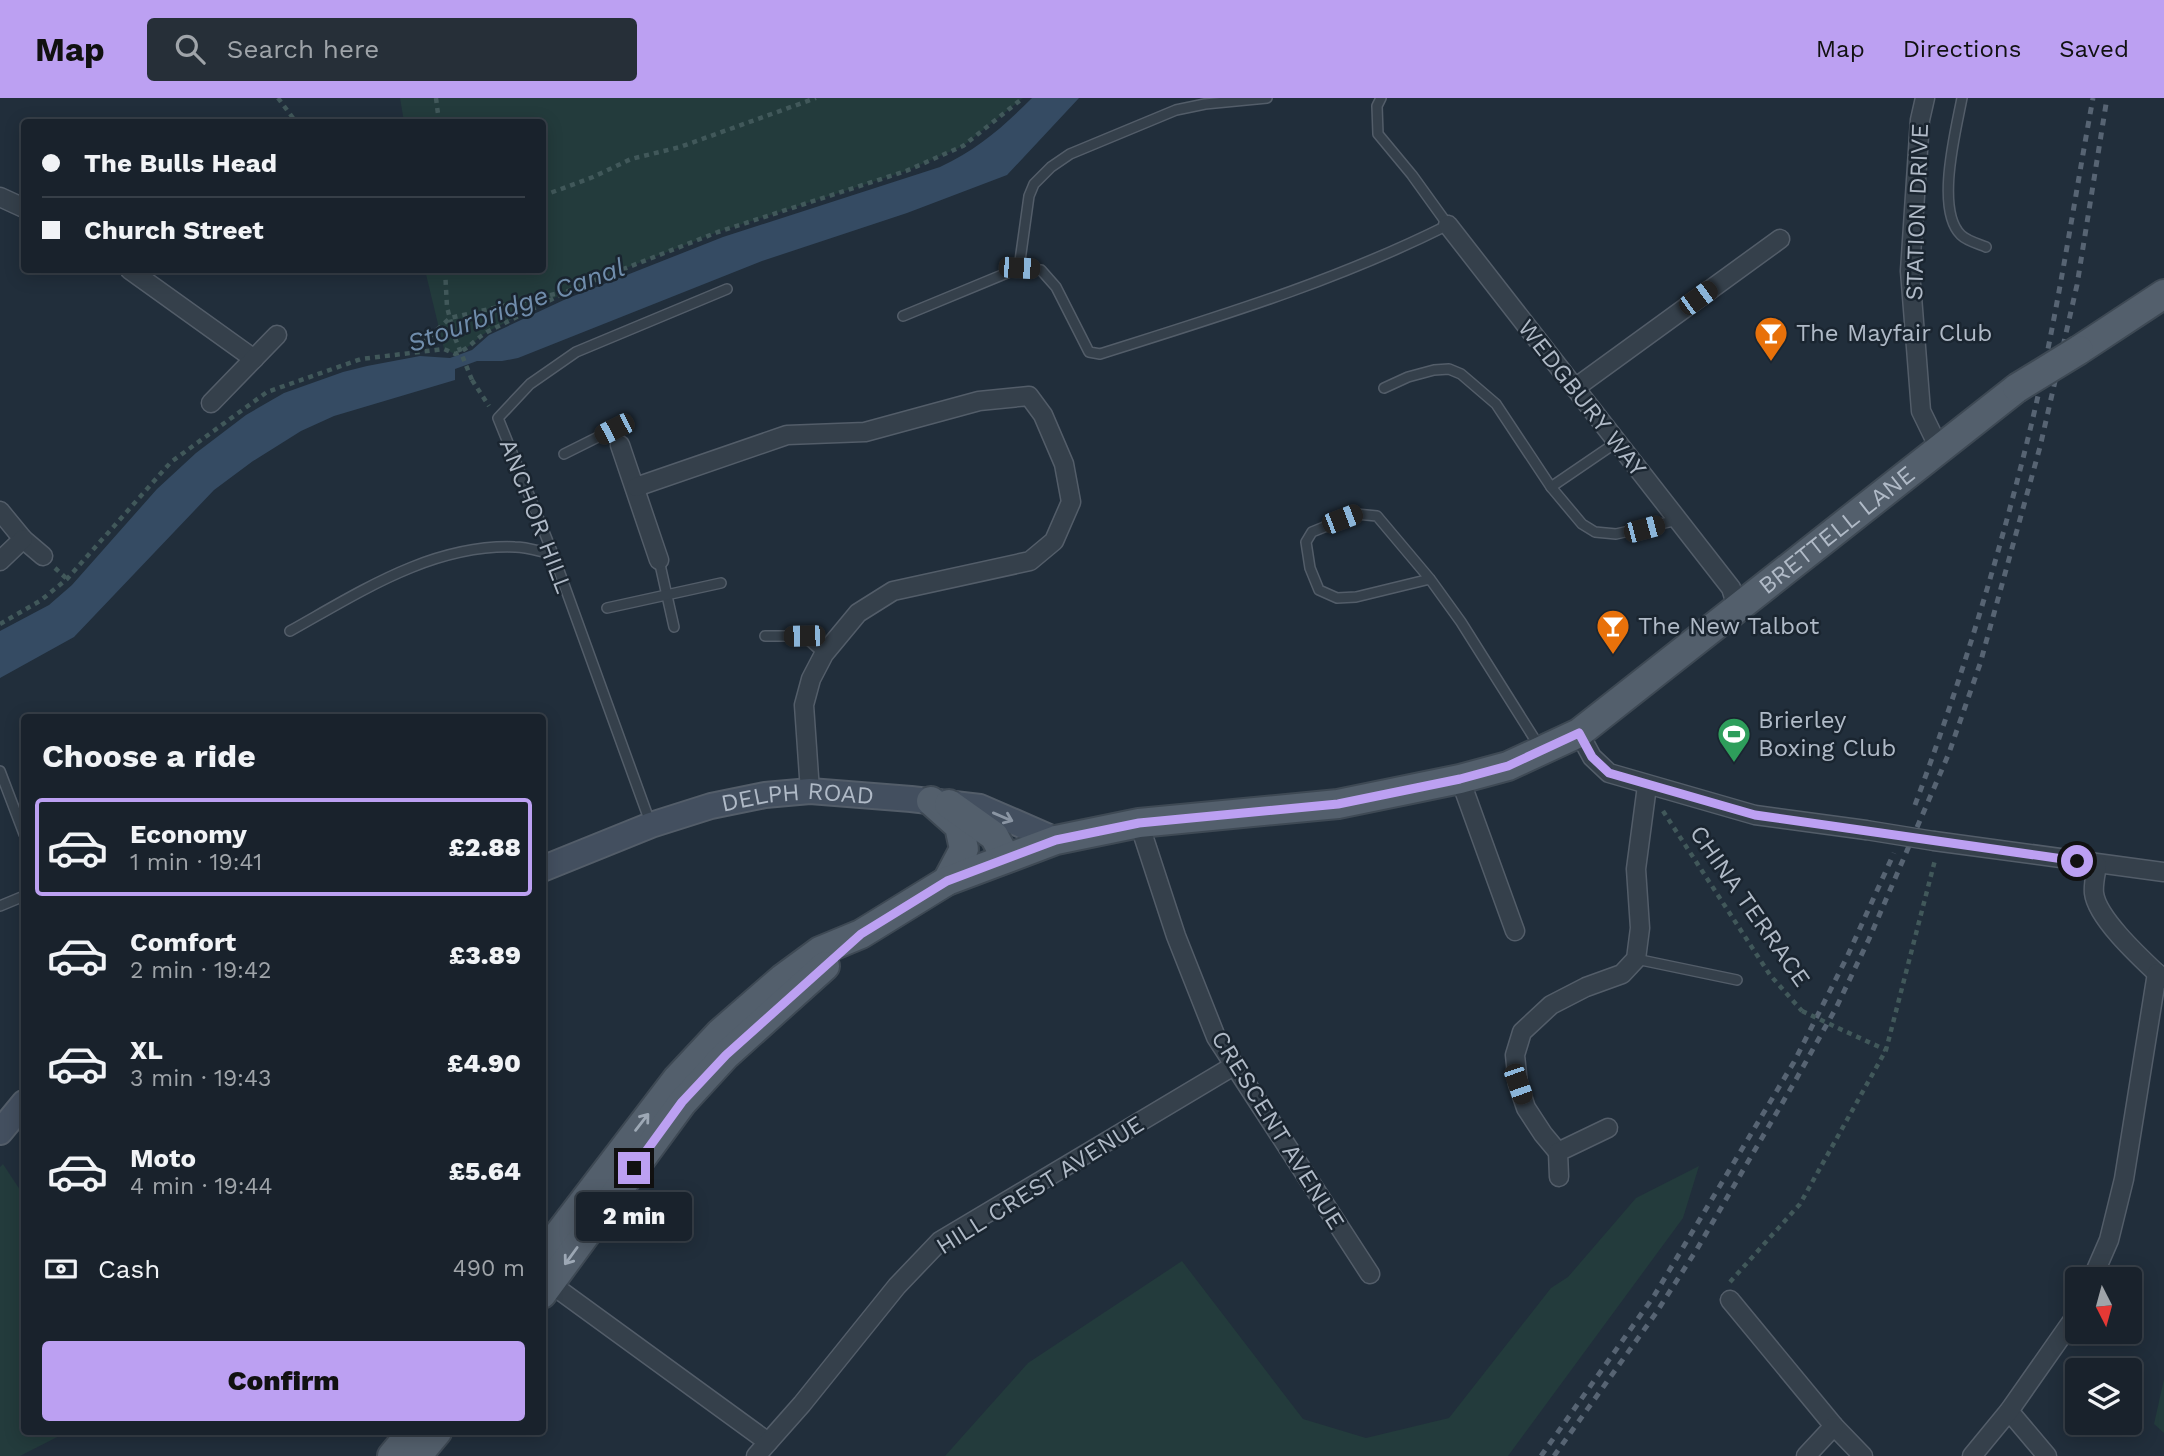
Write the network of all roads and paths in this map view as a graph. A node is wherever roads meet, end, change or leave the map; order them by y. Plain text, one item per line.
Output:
1 (278, 98) edge
2 (436, 98) edge
3 (816, 98) edge
4 (1023, 98) edge
5 (1266, 98) edge
6 (1380, 98) edge
7 (1925, 98) edge
8 (1962, 98) edge
9 (294, 119) edge
10 (439, 119) edge
11 (546, 194) edge
12 (0, 197) edge
13 (21, 207) edge
14 (1448, 225) junction
15 (1780, 239) dead end
16 (1986, 247) dead end
17 (1019, 268) junction
18 (134, 273) edge
19 (444, 273) edge
20 (727, 289) dead end
21 (570, 290) junction
22 (2164, 294) edge
23 (903, 316) dead end
24 (450, 318) junction
25 (277, 335) dead end
26 (415, 351) junction
27 (254, 359) junction
28 (1384, 388) dead end
29 (1574, 388) junction
30 (211, 403) dead end
31 (498, 418) junction
32 (1617, 442) junction
33 (620, 445) joint
34 (1939, 448) junction
35 (564, 454) dead end
36 (636, 487) junction
37 (1550, 487) junction
38 (0, 511) edge
39 (1678, 520) junction
40 (23, 539) junction
41 (553, 554) junction
42 (43, 556) dead end
43 (0, 561) edge
44 (659, 561) joint
45 (1430, 579) junction
46 (721, 583) dead end
47 (668, 594) junction
48 (1737, 607) junction
49 (607, 608) dead end
50 (0, 624) edge
51 (674, 627) dead end
52 (290, 631) dead end
53 (765, 636) dead end
54 (824, 654) junction
55 (1579, 733) junction
56 (1541, 751) junction
57 (0, 771) edge
58 (1460, 779) junction
59 (1647, 786) junction
60 (810, 791) junction
61 (940, 802) junction
62 (1139, 823) junction
63 (651, 825) junction
64 (21, 826) edge
65 (1056, 840) junction
66 (1937, 841) junction
67 (1006, 858) junction
68 (2098, 865) junction
69 (546, 867) edge
70 (2164, 872) edge
71 (947, 881) junction
72 (21, 897) edge
73 (0, 906) edge
74 (1515, 931) dead end
75 (861, 934) junction
76 (1636, 959) junction
77 (2160, 976) edge
78 (1737, 980) dead end
79 (1886, 1050) junction
80 (1235, 1065) junction
81 (21, 1107) edge
82 (1608, 1128) dead end
83 (0, 1132) edge
84 (1558, 1152) junction
85 (1559, 1177) dead end
86 (546, 1251) edge
87 (2097, 1267) edge
88 (1370, 1274) dead end
89 (547, 1289) edge
90 (1730, 1300) joint
91 (2065, 1331) edge
92 (2009, 1411) junction
93 (1834, 1426) junction
94 (410, 1435) edge
95 (434, 1435) edge
96 (762, 1449) edge
97 (392, 1456) edge
98 (417, 1456) edge
99 (1806, 1456) edge
100 (1863, 1456) edge
101 (1972, 1456) edge
102 (2047, 1456) edge

1 - 9 path
2 - 10 path
3 - 11 path
4 - 21 path
5 - 17 lane
6 - 14 lane
7 - 34 street, STATION DRIVE
8 - 16 lane
12 - 13 street
14 - 17 lane
14 - 29 street, WEDGBURY WAY
15 - 29 street
17 - 23 lane
18 - 27 street
19 - 24 path
20 - 31 lane, ANCHOR HILL
21 - 24 path
21 - 26 path
22 - 34 main road, BRETTELL LANE, bridge
24 - 26 path
24 - 31 path, bridge
25 - 27 street
26 - 50 path
27 - 30 street
28 - 37 lane
29 - 32 street, WEDGBURY WAY
31 - 41 lane, ANCHOR HILL
32 - 37 lane
32 - 39 street, WEDGBURY WAY
33 - 35 lane
33 - 36 street
34 - 48 main road, BRETTELL LANE
36 - 44 street
36 - 54 street
37 - 39 lane
38 - 40 street
39 - 48 street, WEDGBURY WAY
40 - 42 street
40 - 43 street
41 - 52 lane
41 - 63 lane, ANCHOR HILL
44 - 47 lane
45 - 45 lane
45 - 56 lane
46 - 47 lane
47 - 49 lane
47 - 51 lane
48 - 55 main road, BRETTELL LANE
53 - 54 lane
54 - 60 street
55 - 56 main road, BRETTELL LANE
55 - 59 street
56 - 58 main road, BRETTELL LANE
57 - 64 lane
58 - 62 main road, BRETTELL LANE
58 - 74 street
59 - 66 street, bridge
59 - 76 street
59 - 79 path, CHINA TERRACE, bridge
60 - 61 main road, DELPH ROAD
60 - 63 main road, DELPH ROAD
61 -> 65 main road, DELPH ROAD
61 - 67 main road
61 - 71 main road
62 - 65 main road, BRETTELL LANE
62 - 80 street, CRESCENT AVENUE
63 - 69 main road, DELPH ROAD
65 - 67 main road, BRETTELL LANE
66 - 68 street
66 - 79 path
67 - 71 main road, BRETTELL LANE
68 - 70 street
68 - 77 street
71 - 75 main road, BRETTELL LANE
72 - 73 lane
86 -> 75 main road
75 -> 89 main road
76 - 78 lane
76 - 84 street
77 - 87 street
79 - 90 path
80 - 88 street, CRESCENT AVENUE
80 - 96 street, HILL CREST AVENUE
81 - 83 main road
82 - 84 street
84 - 85 street
89 - 96 street
90 - 93 street
91 - 92 street
92 - 101 street
92 - 102 street
93 - 99 street
93 - 100 street
94 - 97 main road
95 - 98 main road

